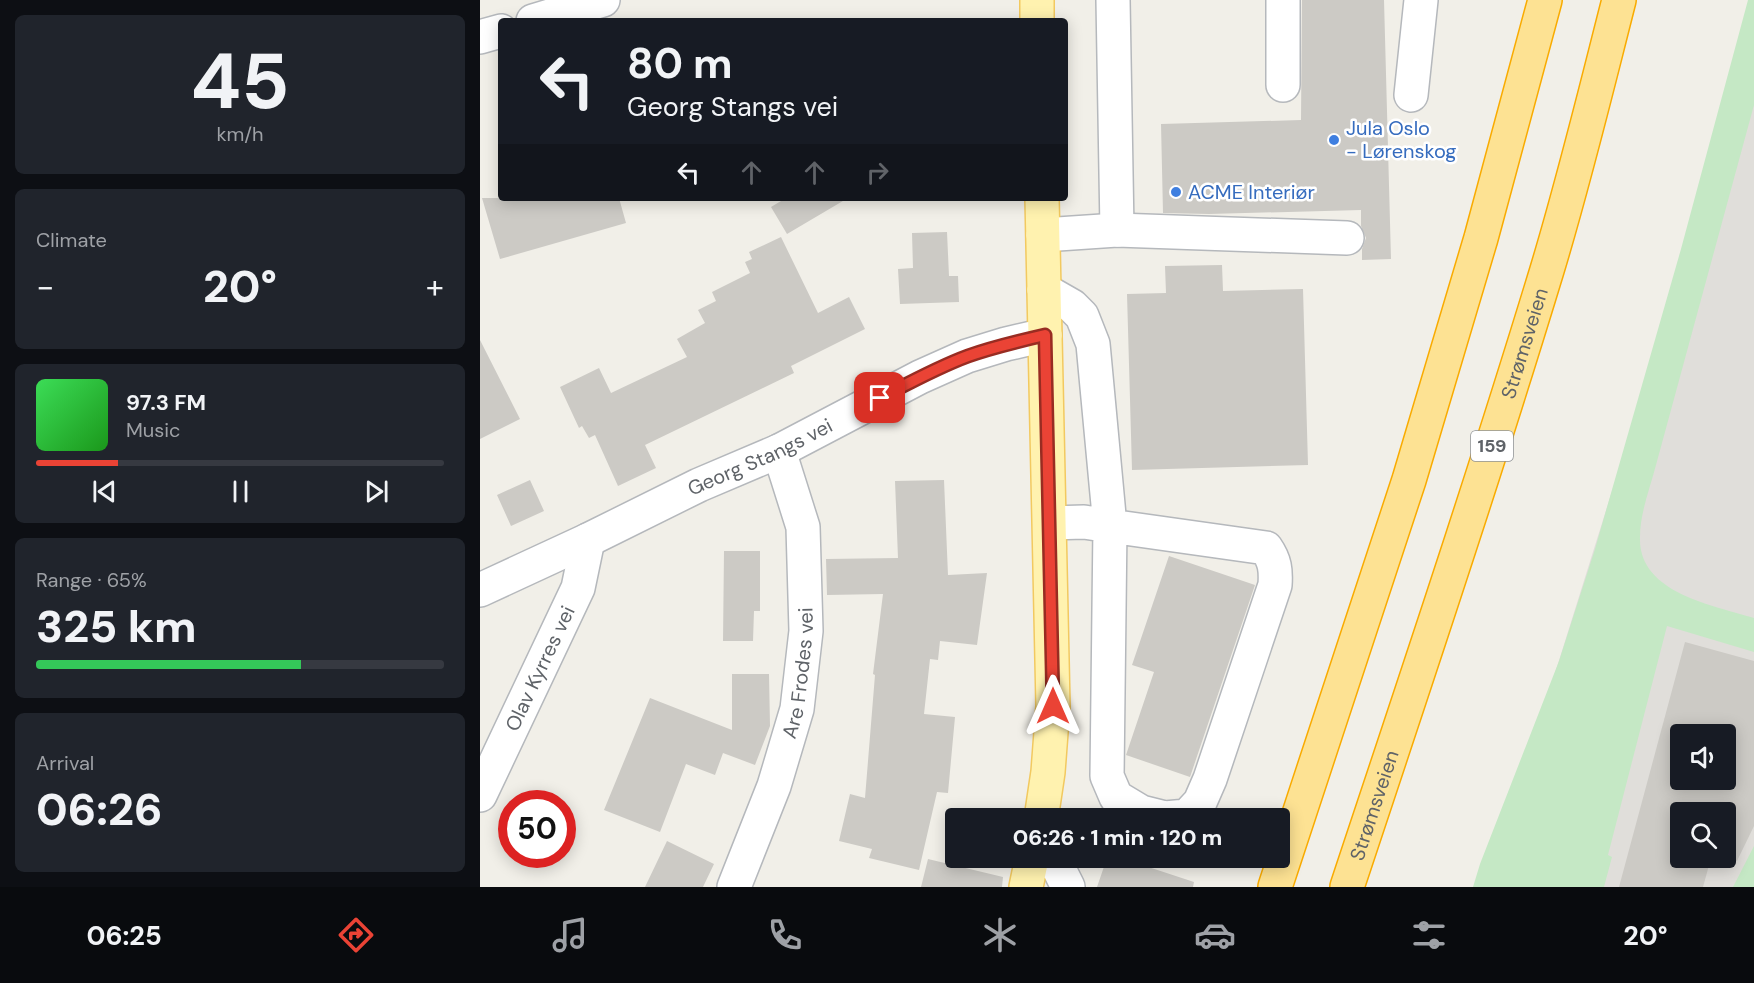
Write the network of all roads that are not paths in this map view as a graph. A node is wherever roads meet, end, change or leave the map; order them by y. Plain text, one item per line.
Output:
1 (603, 0) edge
2 (1037, 0) edge
3 (1113, 0) edge
4 (1282, 0) edge
5 (1421, 0) edge
6 (1545, 0) edge
7 (1619, 0) edge
8 (543, 18) edge
9 (1037, 18) edge
10 (498, 31) edge
11 (480, 37) edge
12 (1283, 85) dead end
13 (1411, 95) dead end
14 (1042, 201) edge
15 (1117, 230) junction
16 (1042, 235) junction
17 (1347, 238) dead end
18 (1044, 290) junction
19 (1045, 335) junction
20 (780, 452) junction
21 (1050, 524) junction
22 (1110, 526) junction
23 (588, 540) junction
24 (480, 590) edge
25 (480, 795) edge
26 (1043, 808) edge
27 (1030, 868) edge
28 (1058, 868) edge
29 (734, 887) edge
30 (1026, 887) edge
31 (1068, 887) edge
32 (1275, 887) edge
33 (1347, 887) edge

1 - 8 street
2 - 9 main road
3 - 15 street
4 - 12 street
5 - 13 street
6 - 32 highway
7 - 33 highway, Strømsveien / 159
10 - 11 street
14 - 16 main road
15 - 16 street
15 - 17 street
16 - 18 main road
18 - 19 main road
18 - 22 street
19 - 20 street, Georg Stangs vei
19 - 21 main road
20 - 23 street, Georg Stangs vei
20 - 29 street, Are Frodes vei
21 - 22 street
21 - 26 main road
22 - 22 street
23 - 24 street, Georg Stangs vei
23 - 25 street, Olav Kyrres vei
27 - 30 main road
28 - 31 street

